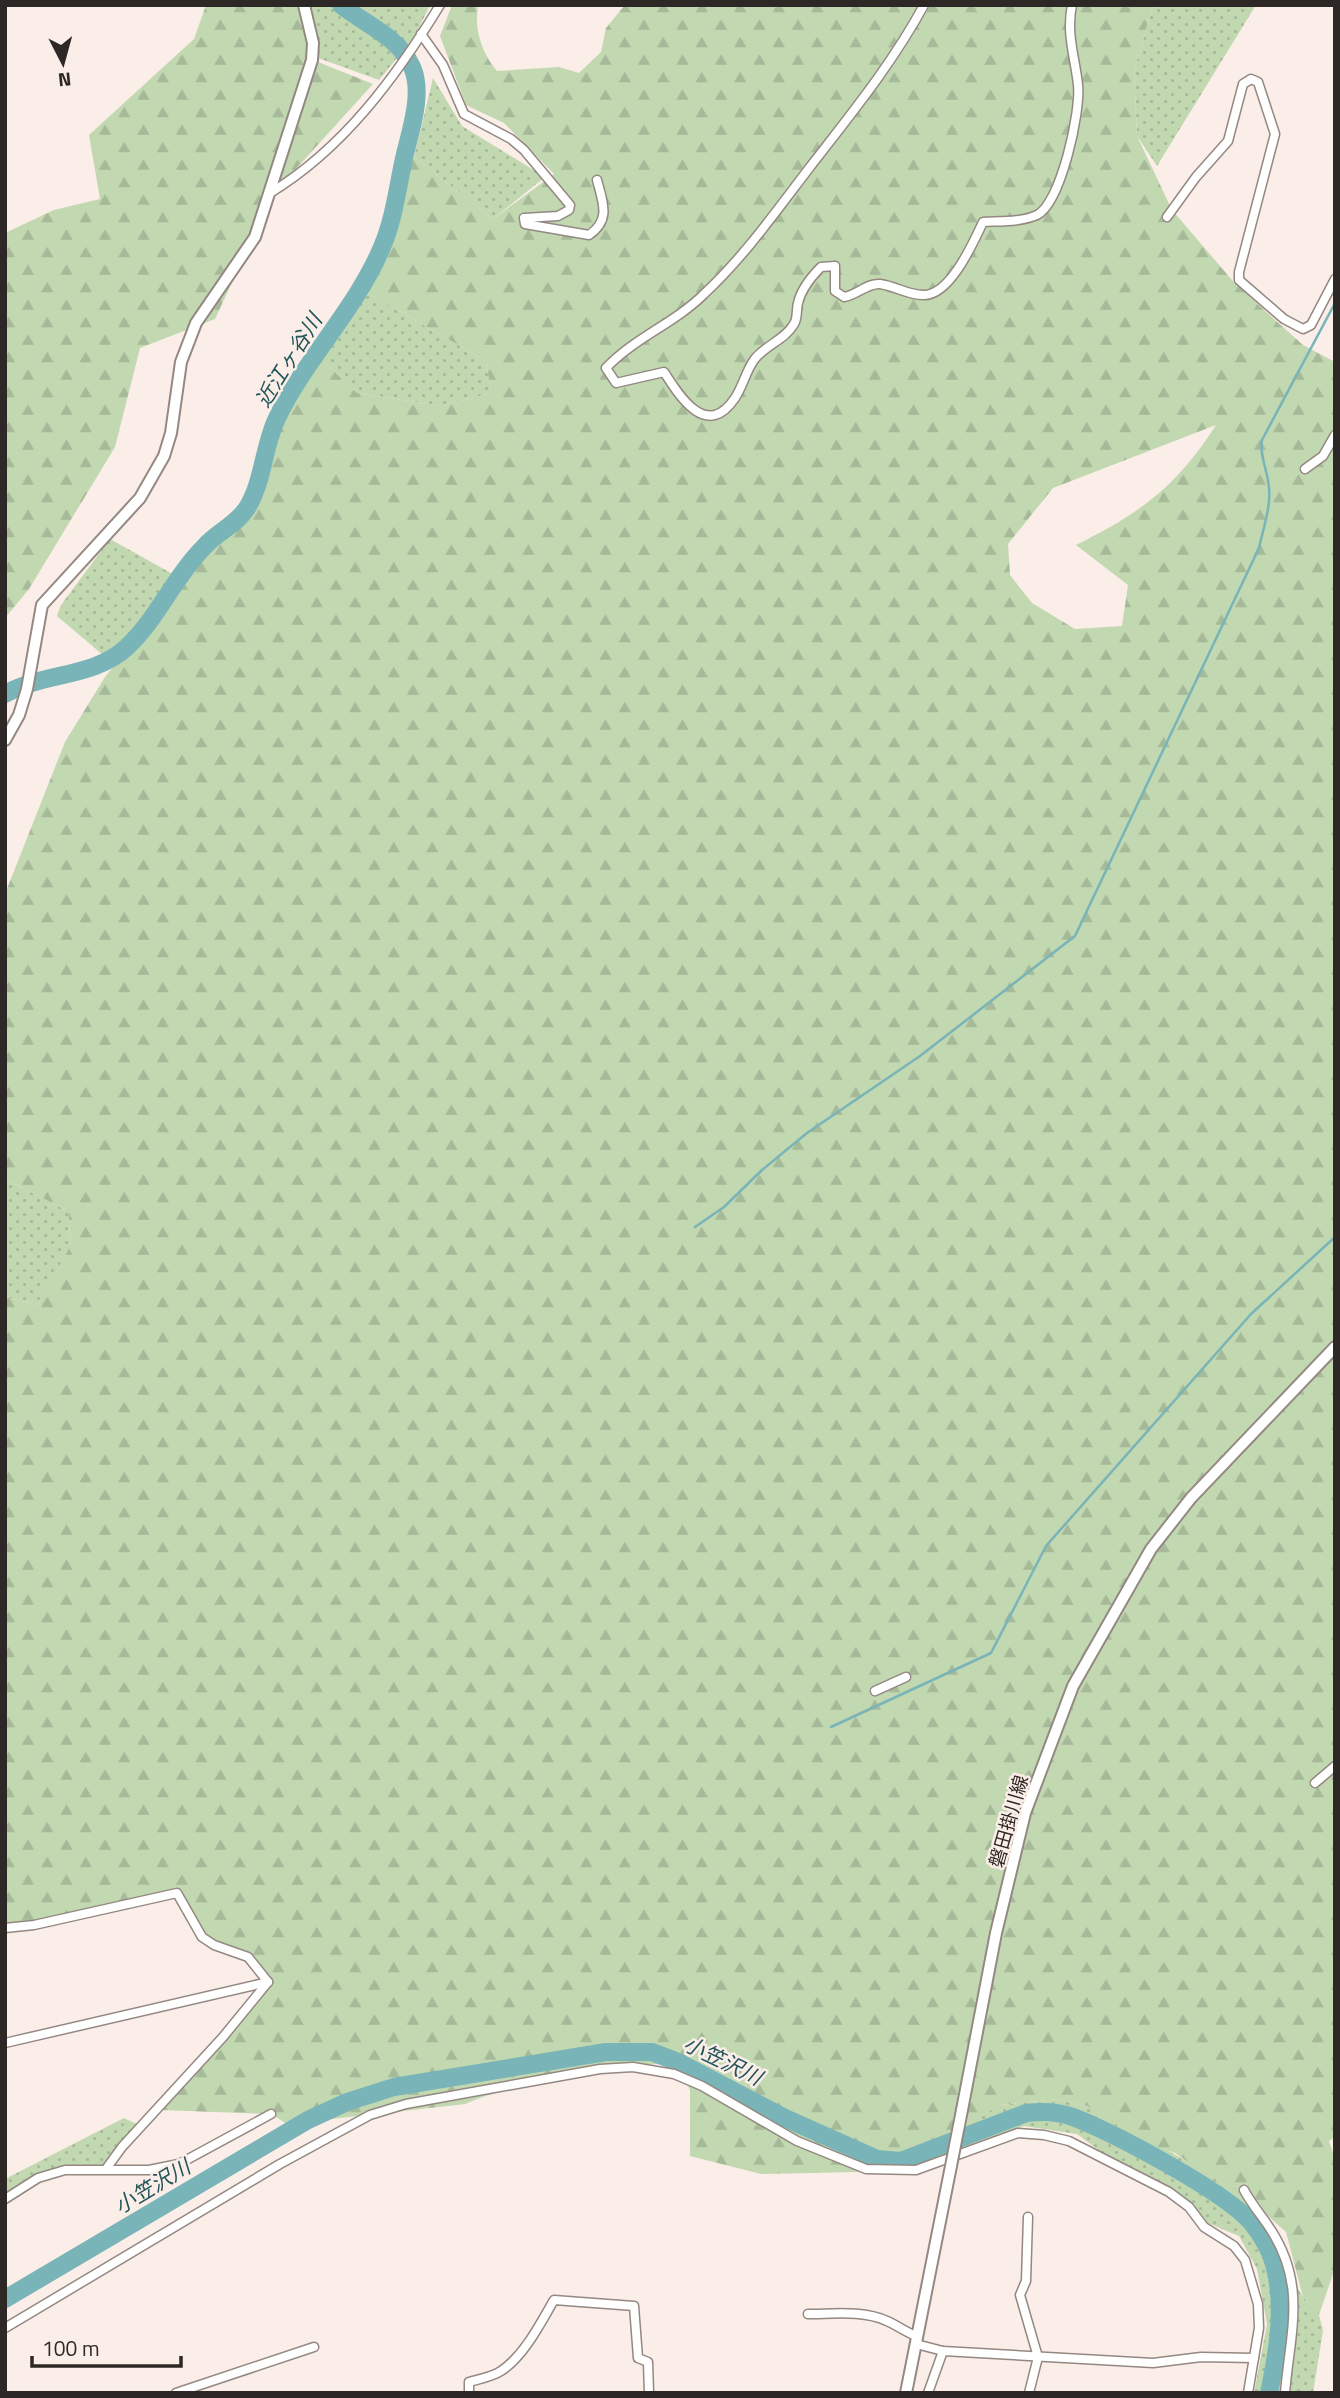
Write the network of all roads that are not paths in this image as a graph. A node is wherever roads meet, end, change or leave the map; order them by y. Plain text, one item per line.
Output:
1 (304, 5) edge
2 (440, 5) edge
3 (924, 5) edge
4 (1072, 5) edge
5 (421, 34) junction
6 (597, 180) dead end
7 (270, 193) junction
8 (1167, 216) dead end
9 (1335, 279) edge
10 (1335, 435) edge
11 (1305, 469) dead end
12 (5, 740) edge
13 (1335, 1347) edge
14 (906, 1677) dead end
15 (875, 1690) dead end
16 (1335, 1766) edge
17 (1315, 1783) dead end
18 (5, 1928) edge
19 (268, 1982) junction
20 (5, 2043) edge
21 (271, 2114) dead end
22 (106, 2169) junction
23 (1244, 2190) dead end
24 (5, 2199) edge
25 (1028, 2217) dead end
26 (807, 2314) dead end
27 (5, 2328) edge
28 (917, 2340) junction
29 (314, 2347) dead end
30 (943, 2351) junction
31 (1038, 2357) junction
32 (1254, 2358) junction
33 (176, 2393) edge
34 (469, 2393) edge
35 (649, 2393) edge
36 (906, 2393) edge
37 (928, 2393) edge
38 (1029, 2393) edge
39 (1248, 2393) edge
40 (1285, 2393) edge

1 - 7 main road
2 - 5 street
3 - 4 street
5 - 6 street
5 - 7 street
7 - 12 main road
8 - 9 street
10 - 11 street
13 - 28 main road, 磐田掛川線, bridge
14 - 15 street
16 - 17 street
18 - 19 street
19 - 20 street
19 - 22 street
21 - 22 street
22 - 24 street
23 - 40 street
25 - 31 street
26 - 28 street
27 - 32 street
28 - 30 street
28 - 36 main road, 磐田掛川線
29 - 33 street
30 - 31 street
30 - 37 street
31 - 32 street
31 - 38 street
32 - 39 street
34 - 35 street

